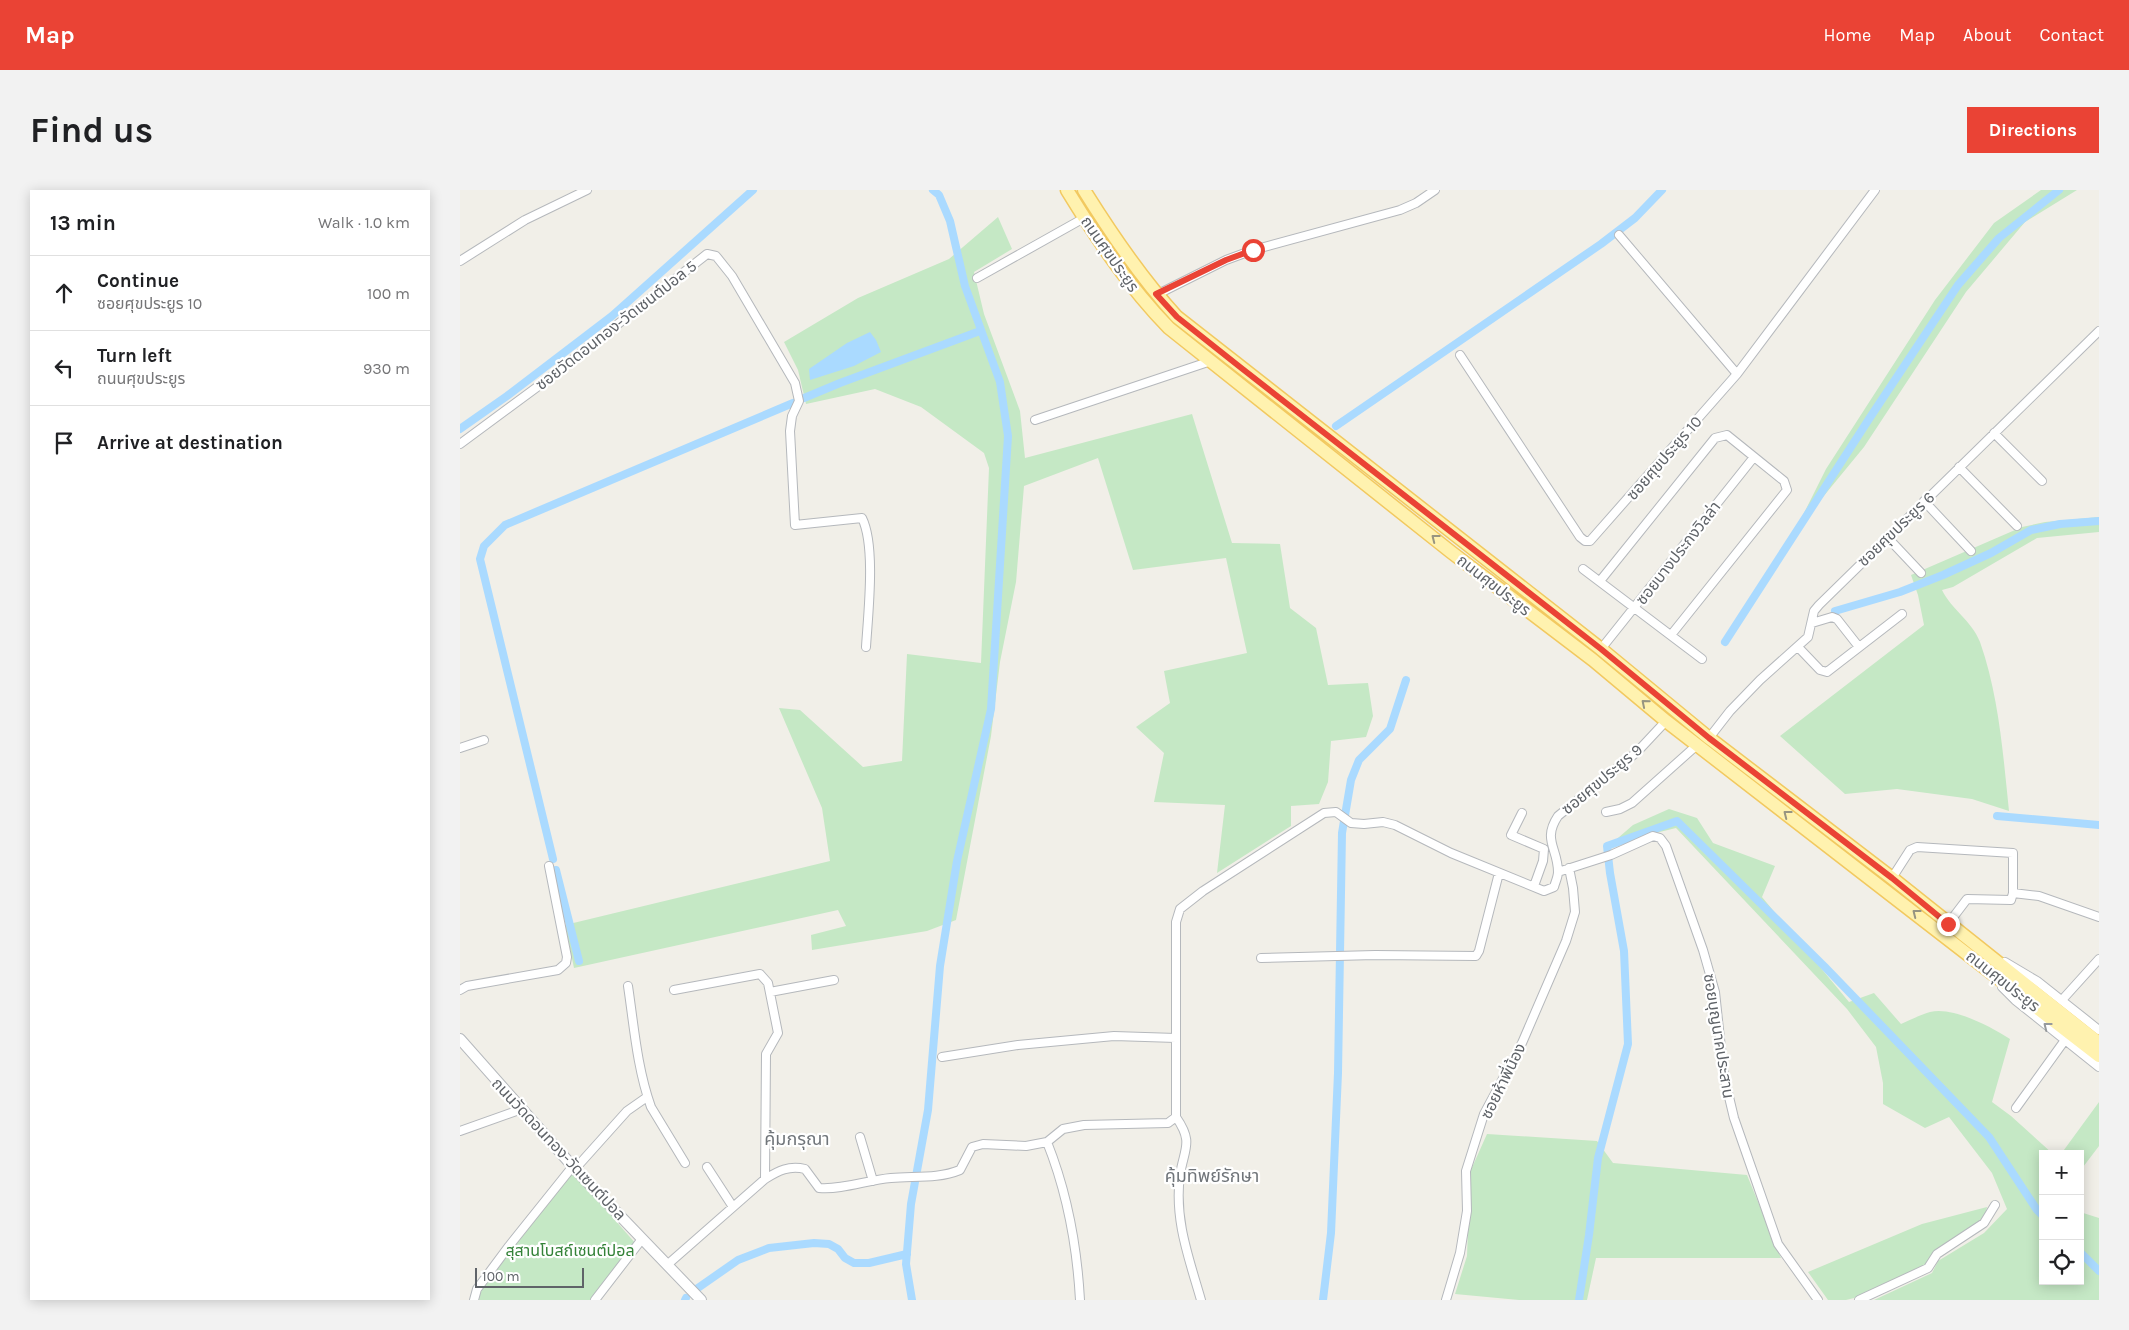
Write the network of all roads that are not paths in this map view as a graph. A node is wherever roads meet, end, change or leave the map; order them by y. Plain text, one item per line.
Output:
1 (587, 190) edge
2 (1067, 190) edge
3 (1084, 190) edge
4 (1435, 190) edge
5 (1875, 190) edge
6 (1084, 218) junction
7 (1619, 236) dead end
8 (460, 261) edge
9 (977, 278) dead end
10 (1156, 294) junction
11 (2099, 331) edge
12 (1460, 355) dead end
13 (1211, 362) junction
14 (1737, 374) junction
15 (1035, 420) dead end
16 (1994, 433) junction
17 (460, 444) edge
18 (1754, 456) junction
19 (1959, 467) junction
20 (2042, 481) dead end
21 (1924, 502) junction
22 (2017, 526) dead end
23 (1887, 537) junction
24 (1971, 551) dead end
25 (1584, 569) dead end
26 (1921, 573) dead end
27 (1600, 582) junction
28 (1635, 607) junction
29 (1902, 614) dead end
30 (1812, 623) junction
31 (1671, 635) junction
32 (866, 647) dead end
33 (1798, 647) junction
34 (1859, 647) junction
35 (1601, 649) junction
36 (1702, 659) dead end
37 (1593, 660) junction
38 (1666, 721) junction
39 (1709, 738) junction
40 (484, 740) dead end
41 (1697, 745) junction
42 (460, 748) edge
43 (1606, 812) dead end
44 (1522, 813) dead end
45 (1544, 849) junction
46 (1553, 849) junction
47 (548, 866) dead end
48 (1569, 868) junction
49 (1558, 872) junction
50 (1499, 873) junction
51 (1892, 878) junction
52 (1534, 886) junction
53 (2014, 893) junction
54 (2099, 917) edge
55 (1948, 924) junction
56 (1966, 944) junction
57 (1261, 958) dead end
58 (2099, 959) edge
59 (834, 980) dead end
60 (628, 986) dead end
61 (460, 990) edge
62 (674, 990) dead end
63 (770, 992) junction
64 (2062, 1000) junction
65 (2099, 1030) edge
66 (2082, 1036) junction
67 (1176, 1038) junction
68 (460, 1039) edge
69 (2065, 1040) junction
70 (2099, 1043) edge
71 (2099, 1056) edge
72 (942, 1057) dead end
73 (2099, 1067) edge
74 (647, 1097) junction
75 (2016, 1108) dead end
76 (522, 1109) junction
77 (1176, 1117) junction
78 (460, 1131) edge
79 (860, 1137) dead end
80 (1046, 1142) junction
81 (685, 1164) dead end
82 (707, 1167) dead end
83 (574, 1168) junction
84 (765, 1179) junction
85 (873, 1181) junction
86 (1996, 1205) dead end
87 (733, 1207) junction
88 (642, 1239) junction
89 (667, 1265) junction
90 (474, 1300) edge
91 (595, 1300) edge
92 (701, 1300) edge
93 (1080, 1300) edge
94 (1201, 1300) edge
95 (1446, 1300) edge
96 (1818, 1300) edge
97 (1859, 1300) edge

1 - 8 street
2 - 6 main road, ถนนศุขประยูร
3 - 10 main road, ถนนศุขประยูร
4 - 10 street
5 - 14 street, ซอยศุขประยูร 10
6 - 9 street
6 - 13 main road, ถนนศุขประยูร
7 - 14 street
10 - 35 main road, ถนนศุขประยูร
11 - 16 street, ซอยศุขประยูร 6
12 - 14 street, ซอยศุขประยูร 10
13 - 15 street
37 -> 13 main road, ถนนศุขประยูร
16 - 19 street, ซอยศุขประยูร 6
16 - 20 street
17 - 32 street, ซอยวัดดอนทอง-วัดเซนต์ปอล 5
18 - 27 street
18 - 28 street, ซอยบางประกงวิลล่า
18 - 31 street
19 - 21 street, ซอยศุขประยูร 6
19 - 22 street
21 - 23 street, ซอยศุขประยูร 6
21 - 24 street
23 - 26 street
23 - 30 street, ซอยศุขประยูร 6
25 - 27 street
27 - 28 street
28 - 31 street
28 - 35 street, ซอยบางประกงวิลล่า
29 - 34 street
30 - 33 street, ซอยศุขประยูร 6
30 - 34 street
31 - 36 street
33 - 34 street
33 - 39 street, ซอยศุขประยูร 6
35 - 37 main road
35 - 39 main road, ถนนศุขประยูร
38 -> 37 main road, ถนนศุขประยูร
38 - 41 main road, ถนนศุขประยูร
38 - 46 street, ซอยศุขประยูร 9
39 - 51 main road, ถนนศุขประยูร
40 - 42 street
41 - 43 street
56 -> 41 main road, ถนนศุขประยูร
44 - 45 street
45 - 46 street
45 - 52 street
46 - 49 street, ซอยศุขประยูร 9
47 - 61 street
48 - 49 street, ซอยบุญนาคประสาน
48 - 95 street, ซอยห้าพี่น้อง
48 - 96 street, ซอยบุญนาคประสาน
49 - 52 street
50 - 52 street
50 - 57 street
50 - 67 street
51 - 53 street
51 - 55 main road, ถนนศุขประยูร
53 - 54 street
53 - 55 street
55 - 56 main road, ถนนศุขประยูร
56 - 64 street
56 - 66 main road, ถนนศุขประยูร
69 -> 56 street
58 - 64 street
59 - 63 street
60 - 74 street
62 - 63 street
63 - 84 street
64 - 65 street
66 - 70 main road, ถนนศุขประยูร
66 - 71 main road, ถนนศุขประยูร
67 - 72 street
67 - 77 street
68 - 76 street, ถนนวัดดอนทอง-วัดเซนต์ปอล
69 - 73 street
69 - 75 street
74 - 81 street
74 - 83 street
76 - 78 street
76 - 83 street, ถนนวัดดอนทอง-วัดเซนต์ปอล
77 - 80 street
77 - 94 street
79 - 85 street
80 - 85 street
80 - 93 street
82 - 87 street
83 - 88 street, ถนนวัดดอนทอง-วัดเซนต์ปอล
83 - 90 street
84 - 85 street
84 - 87 street
86 - 97 street
87 - 89 street
88 - 89 street, ถนนวัดดอนทอง-วัดเซนต์ปอล
88 - 91 street
89 - 92 street, ถนนวัดดอนทอง-วัดเซนต์ปอล

